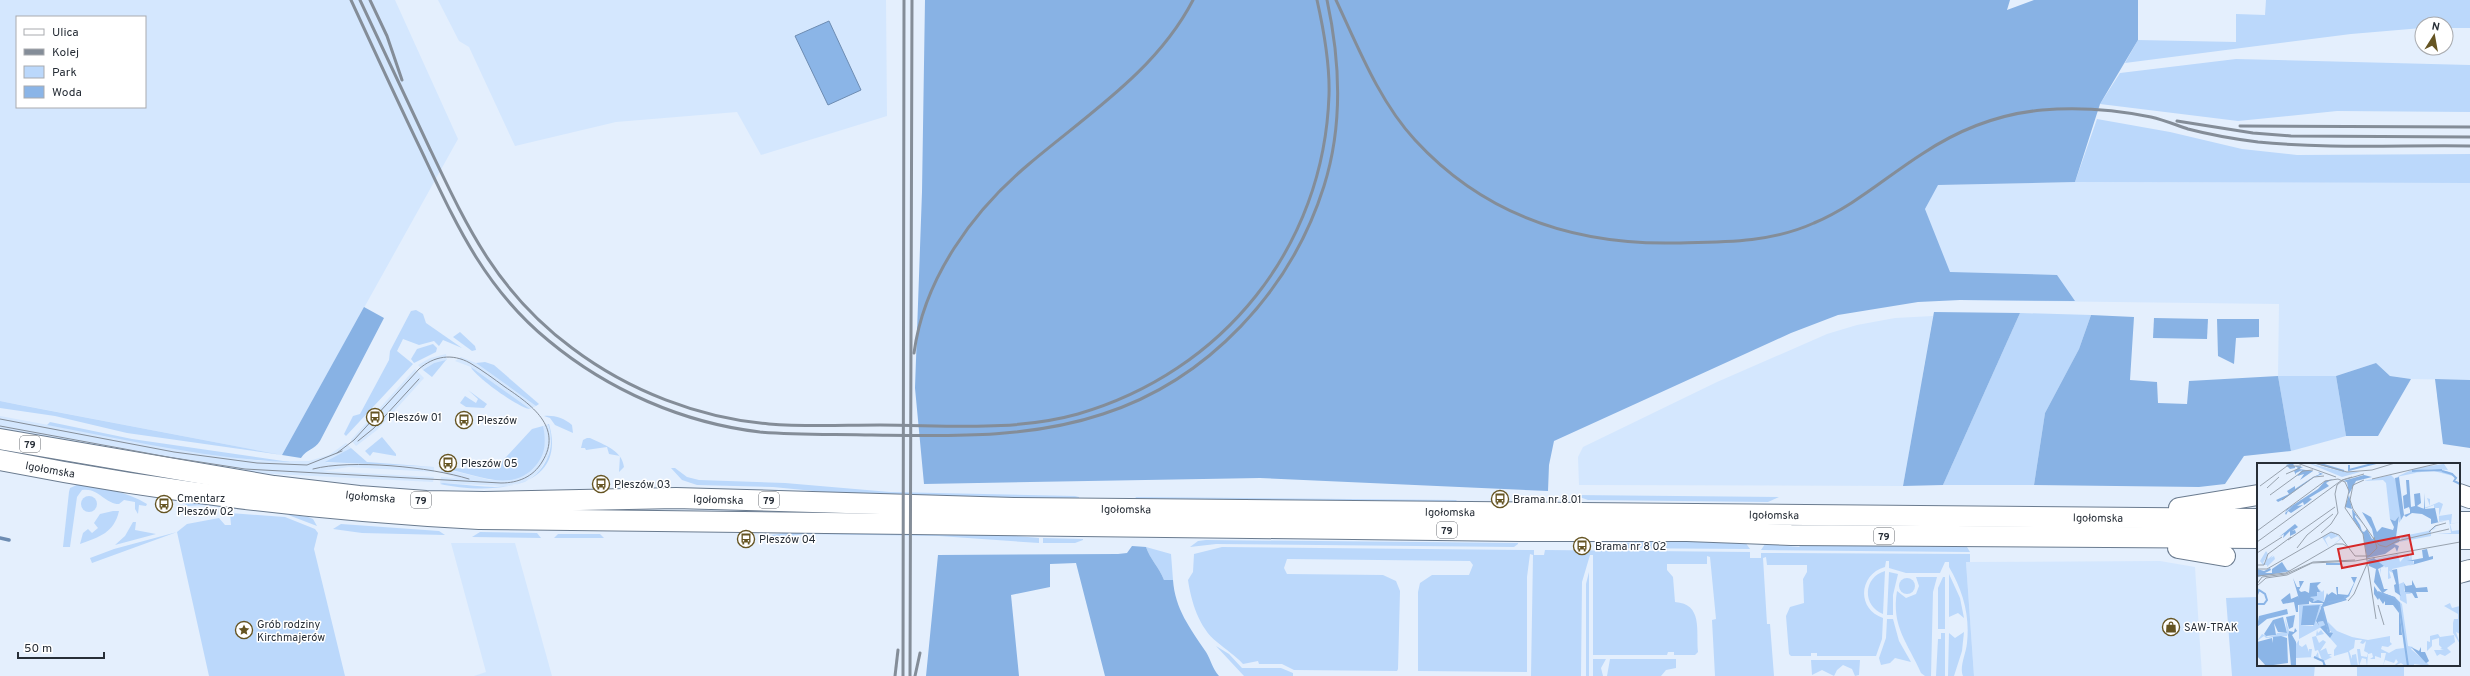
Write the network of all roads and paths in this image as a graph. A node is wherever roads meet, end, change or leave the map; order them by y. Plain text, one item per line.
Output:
1 (0, 439) edge
2 (0, 460) edge
3 (2460, 494) edge
4 (2257, 495) edge
5 (2470, 498) edge
6 (1088, 518) junction
7 (2257, 519) edge
8 (2080, 526) junction
9 (2257, 538) edge
10 (2225, 556) dead end
11 (2470, 570) edge
12 (2460, 572) edge

1 - 6 main road, Igołomska / 79
2 - 6 main road, Igołomska / 79
3 - 5 main road
4 - 8 main road
6 - 8 main road, Igołomska / 79
7 - 8 main road, Igołomska / 79
8 - 9 main road, Igołomska / 79
8 - 10 main road
11 - 12 main road

